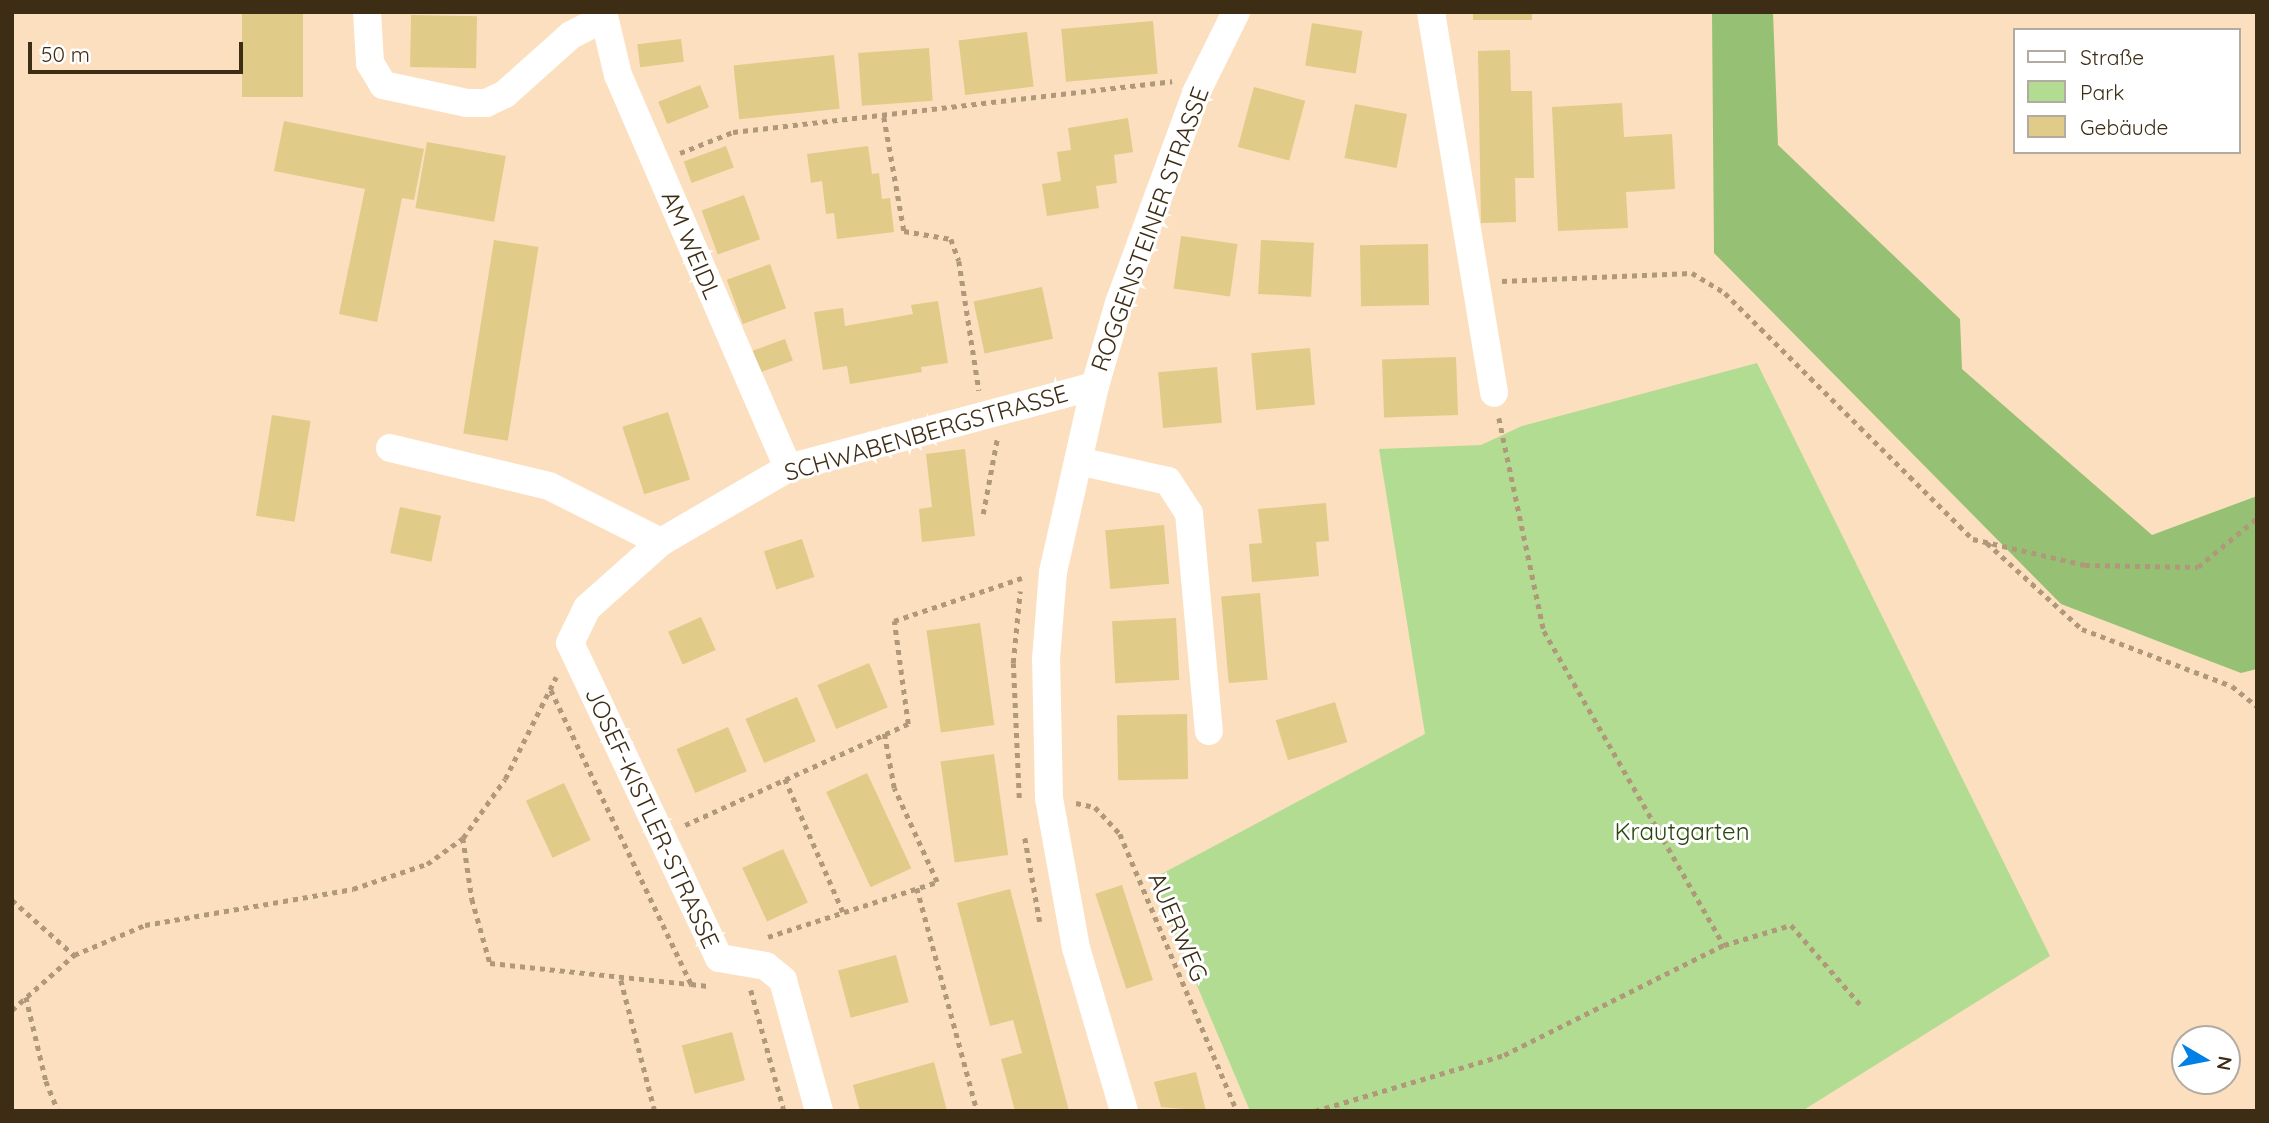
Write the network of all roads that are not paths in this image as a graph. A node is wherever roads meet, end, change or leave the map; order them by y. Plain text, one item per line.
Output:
1 (367, 12) edge
2 (1236, 12) edge
3 (1431, 12) edge
4 (603, 15) edge
5 (1095, 386) junction
6 (1494, 393) road end
7 (390, 448) dead end
8 (1078, 461) junction
9 (788, 468) junction
10 (661, 541) junction
11 (569, 643) joint
12 (1209, 731) dead end
13 (819, 1111) edge
14 (1124, 1111) edge

1 - 4 street
2 - 5 street, ROGGENSTEINER STRASSE
3 - 6 street
4 - 9 street, AM WEIDL
5 - 8 street, ROGGENSTEINER STRASSE
5 - 9 street, SCHWABENBERGSTRASSE
7 - 10 street
8 - 12 street
8 - 14 street, ROGGENSTEINER STRASSE
9 - 10 street, SCHWABENBERGSTRASSE
10 - 11 street, SCHWABENBERGSTRASSE
11 - 13 street, JOSEF-KISTLER-STRASSE

